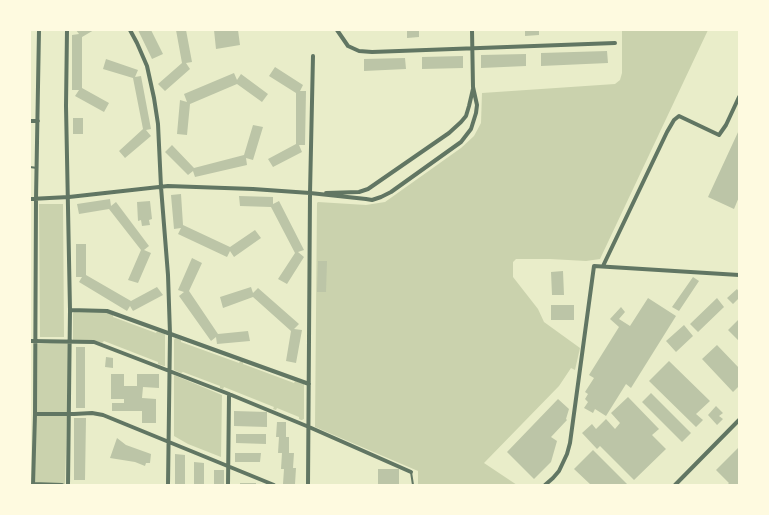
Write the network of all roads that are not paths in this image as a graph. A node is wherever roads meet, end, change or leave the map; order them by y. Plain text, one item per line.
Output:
1 (39, 30) edge
2 (67, 30) edge
3 (130, 30) edge
4 (337, 30) edge
5 (472, 30) edge
6 (615, 43) dead end
7 (472, 48) junction
8 (313, 56) dead end
9 (473, 87) junction
10 (739, 97) edge
11 (30, 121) edge
12 (38, 121) junction
13 (30, 168) edge
14 (37, 168) junction
15 (161, 187) junction
16 (310, 193) junction
17 (68, 197) junction
18 (30, 198) edge
19 (36, 199) junction
20 (30, 265) edge
21 (36, 265) junction
22 (603, 266) junction
23 (739, 275) edge
24 (70, 310) junction
25 (170, 334) junction
26 (33, 341) edge
27 (69, 342) junction
28 (169, 370) junction
29 (309, 384) junction
30 (229, 394) junction
31 (35, 414) junction
32 (69, 414) junction
33 (739, 420) edge
34 (309, 427) junction
35 (168, 441) junction
36 (228, 466) junction
37 (411, 472) joint
38 (33, 484) edge
39 (62, 485) edge
40 (68, 485) edge
41 (168, 485) edge
42 (228, 485) edge
43 (274, 485) edge
44 (308, 485) edge
45 (412, 485) edge
46 (546, 485) edge
47 (675, 485) edge

1 - 12 street
2 - 17 street
3 - 15 street
4 - 7 street
5 - 7 street
6 - 7 street
7 - 9 street
8 - 16 street
9 - 16 street
9 - 16 street
10 - 22 street
11 - 12 street
12 - 14 street
13 - 14 lane
14 - 19 street
15 - 16 street
15 - 17 street
15 - 25 street
16 - 29 street
17 - 19 street
17 - 24 street
18 - 19 street
19 - 21 street
20 - 21 street
21 - 26 street
22 - 23 street
22 - 46 street
24 - 25 street
24 - 27 street
25 - 28 street
25 - 29 street
26 - 27 street
26 - 31 street
27 - 28 street
27 - 32 street
28 - 30 street
28 - 35 street
29 - 34 street
30 - 34 street
30 - 36 street
31 - 32 street
31 - 38 street
32 - 35 street
32 - 40 street
33 - 47 street
34 - 37 street
34 - 44 street
35 - 36 street
35 - 41 street
36 - 42 street
36 - 43 street
37 - 45 lane
38 - 39 street

